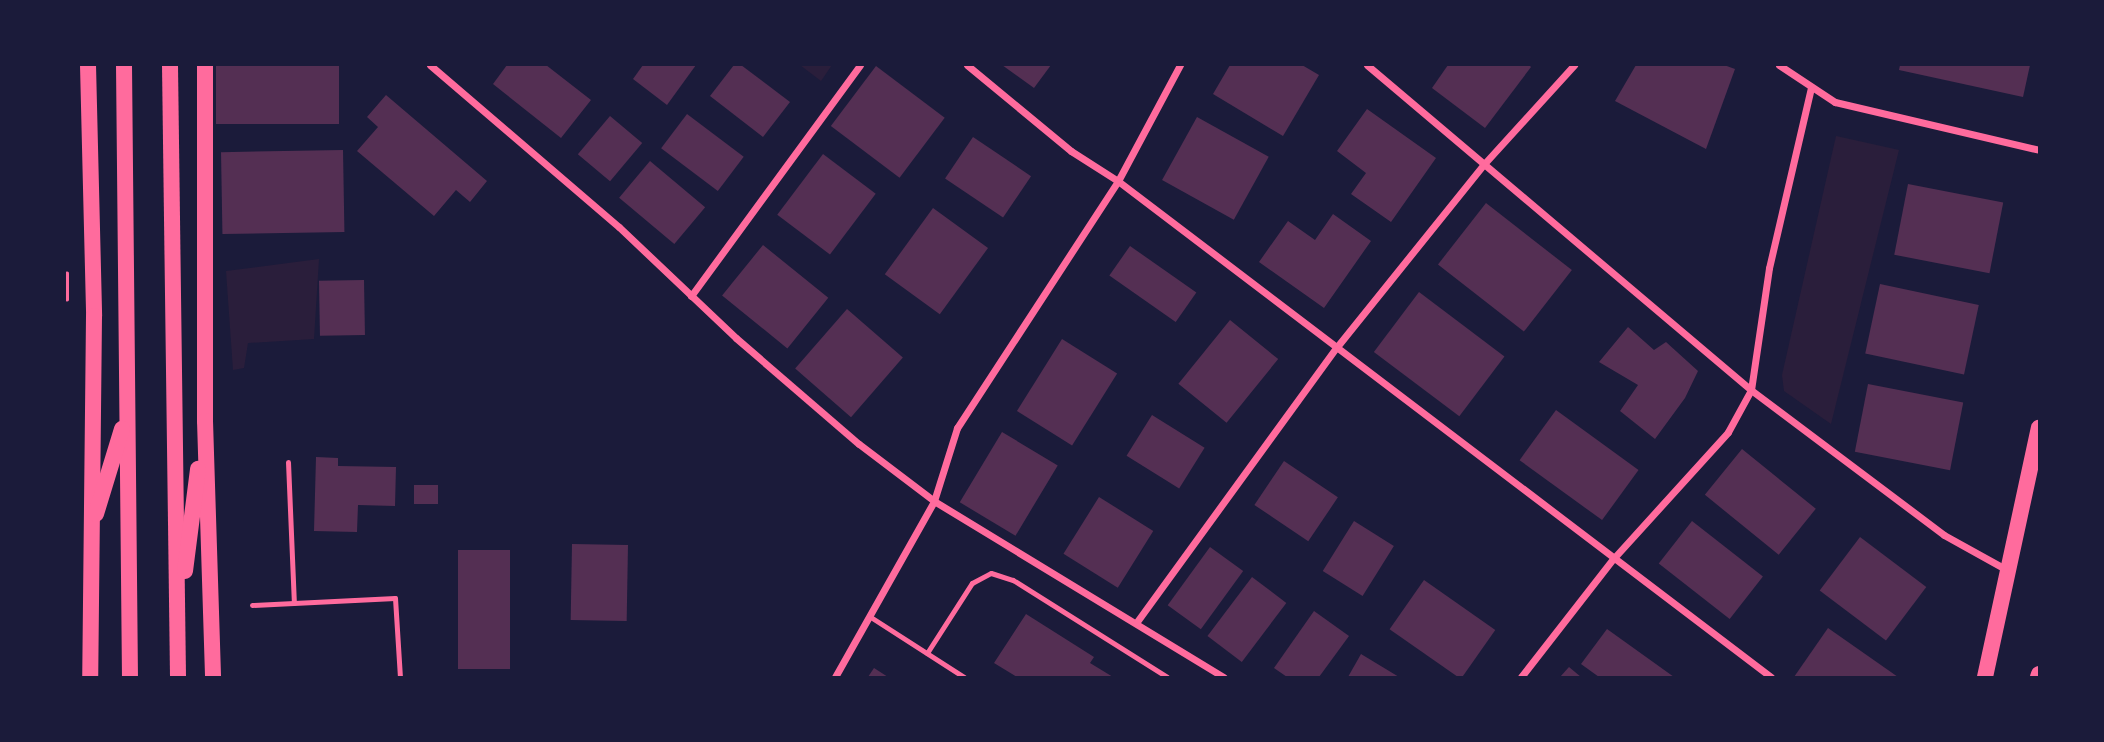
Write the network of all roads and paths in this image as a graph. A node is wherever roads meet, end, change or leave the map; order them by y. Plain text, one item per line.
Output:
1 (88, 65) edge
2 (124, 65) edge
3 (170, 65) edge
4 (205, 65) edge
5 (430, 65) edge
6 (860, 65) edge
7 (967, 65) edge
8 (1180, 65) edge
9 (1367, 65) edge
10 (1574, 65) edge
11 (1785, 67) edge
12 (1811, 87) junction
13 (2039, 150) edge
14 (1483, 164) junction
15 (1118, 181) junction
16 (67, 274) dead end
17 (691, 296) junction
18 (67, 300) dead end
19 (1336, 348) junction
20 (1751, 390) junction
21 (127, 412) junction
22 (205, 421) junction
23 (2039, 428) edge
24 (288, 462) dead end
25 (934, 501) junction
26 (90, 533) junction
27 (1614, 559) junction
28 (2010, 571) junction
29 (294, 603) junction
30 (252, 605) dead end
31 (869, 616) junction
32 (1136, 623) junction
33 (177, 627) junction
34 (927, 653) junction
35 (90, 677) edge
36 (130, 677) edge
37 (178, 677) edge
38 (213, 677) edge
39 (400, 677) edge
40 (835, 677) edge
41 (964, 677) edge
42 (1167, 677) edge
43 (1224, 677) edge
44 (1521, 677) edge
45 (1771, 677) edge
46 (1985, 677) edge

1 - 26 main road
2 - 21 main road
3 - 33 main road
4 - 22 main road
5 - 17 street
6 - 17 street
7 - 15 street
8 - 15 street
9 - 14 street
10 - 14 street
11 - 12 street
12 - 13 street
12 - 20 street
14 - 19 street
14 - 20 street
15 - 19 street
15 - 25 street
16 - 18 path
17 - 25 street
19 - 27 street
19 - 32 street
20 - 27 street
20 - 28 street
21 - 26 main road
21 - 36 main road
22 - 33 main road
22 - 38 main road
23 - 28 main road
24 - 29 lane
25 - 31 street
25 - 32 street
26 - 35 main road
27 - 44 street
27 - 45 street
28 - 46 main road
29 - 30 lane
29 - 39 lane
31 - 34 lane
31 - 40 street
32 - 43 street
33 - 37 main road
34 - 41 lane
34 - 42 lane

